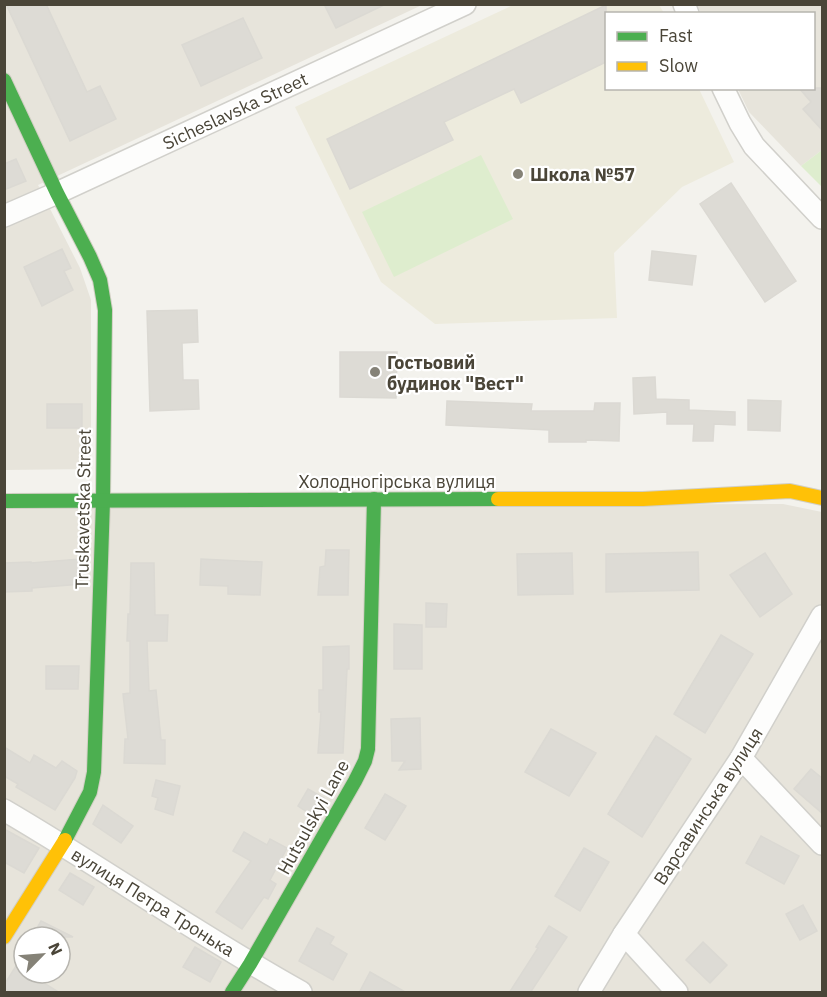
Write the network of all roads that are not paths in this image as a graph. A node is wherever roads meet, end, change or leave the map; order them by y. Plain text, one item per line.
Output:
1 (465, 4) edge
2 (4, 80) edge
3 (724, 90) edge
4 (57, 193) junction
5 (4, 216) edge
6 (822, 218) edge
7 (812, 484) dead end
8 (790, 491) junction
9 (822, 498) edge
10 (374, 499) junction
11 (4, 501) edge
12 (103, 501) junction
13 (822, 616) edge
14 (741, 758) junction
15 (4, 810) edge
16 (63, 844) junction
17 (822, 844) edge
18 (624, 934) junction
19 (4, 937) edge
20 (250, 964) junction
21 (232, 993) edge
22 (301, 993) edge
23 (589, 993) edge
24 (677, 993) edge

1 - 4 street, Sicheslavska Street
2 - 4 street, Truskavetska Street
3 - 6 street
4 - 5 street, Sicheslavska Street
4 - 12 street, Truskavetska Street
7 - 8 street, Холодногірська вулиця
8 - 9 street, Холодногірська вулиця
8 - 10 street, Холодногірська вулиця
10 - 12 street, Холодногірська вулиця
10 - 20 street, Hutsulskyi Lane
11 - 12 street, Холодногірська вулиця
12 - 16 street, Truskavetska Street
13 - 14 street, Варсавинська вулиця
14 - 17 street
14 - 18 street, Варсавинська вулиця
15 - 16 street, вулиця Петра Тронька
16 - 19 street, Truskavetska Street
16 - 20 street, вулиця Петра Тронька
18 - 23 street, Варсавинська вулиця
18 - 24 street
20 - 21 street, Hutsulskyi Lane
20 - 22 street, вулиця Петра Тронька

